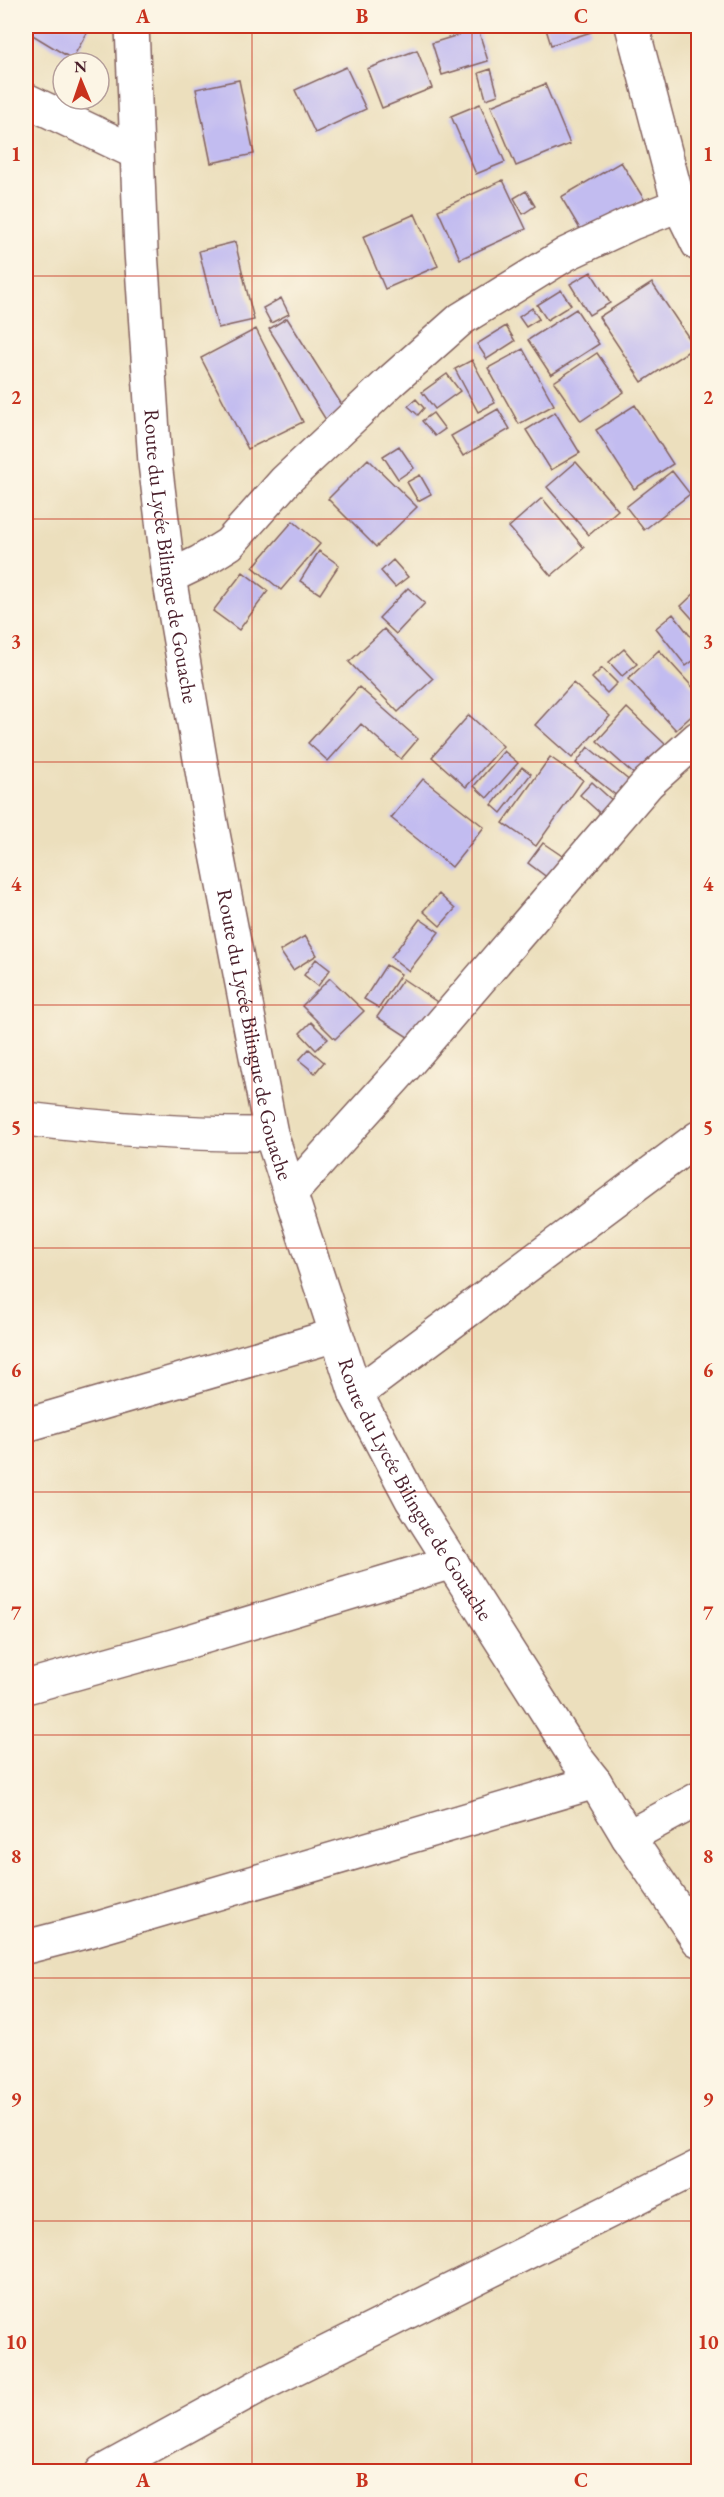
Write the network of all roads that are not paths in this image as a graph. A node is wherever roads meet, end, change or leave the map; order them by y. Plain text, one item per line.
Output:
1 (132, 26) edge
2 (632, 26) edge
3 (26, 100) edge
4 (137, 153) junction
5 (678, 205) junction
6 (699, 244) edge
7 (169, 576) junction
8 (699, 738) edge
9 (26, 1119) edge
10 (272, 1134) junction
11 (699, 1137) edge
12 (290, 1194) junction
13 (336, 1335) junction
14 (356, 1394) junction
15 (26, 1425) edge
16 (452, 1562) junction
17 (26, 1687) edge
18 (595, 1782) junction
19 (699, 1799) edge
20 (628, 1837) junction
21 (699, 1940) edge
22 (26, 1947) edge
23 (699, 2167) edge
24 (102, 2472) edge

1 - 4 street, Route du Lycée Bilingue de Gouache
2 - 5 street
3 - 4 street
4 - 7 street, Route du Lycée Bilingue de Gouache
5 - 6 street
5 - 7 street
7 - 10 street, Route du Lycée Bilingue de Gouache
8 - 12 street
9 - 10 street
10 - 12 street, Route du Lycée Bilingue de Gouache
11 - 14 street
12 - 13 street, Route du Lycée Bilingue de Gouache
13 - 14 street, Route du Lycée Bilingue de Gouache
13 - 15 street
14 - 16 street, Route du Lycée Bilingue de Gouache
16 - 17 street
16 - 18 street, Route du Lycée Bilingue de Gouache
18 - 20 street, Route du Lycée Bilingue de Gouache
18 - 22 street
19 - 20 street
20 - 21 street, Route du Lycée Bilingue de Gouache
23 - 24 street

